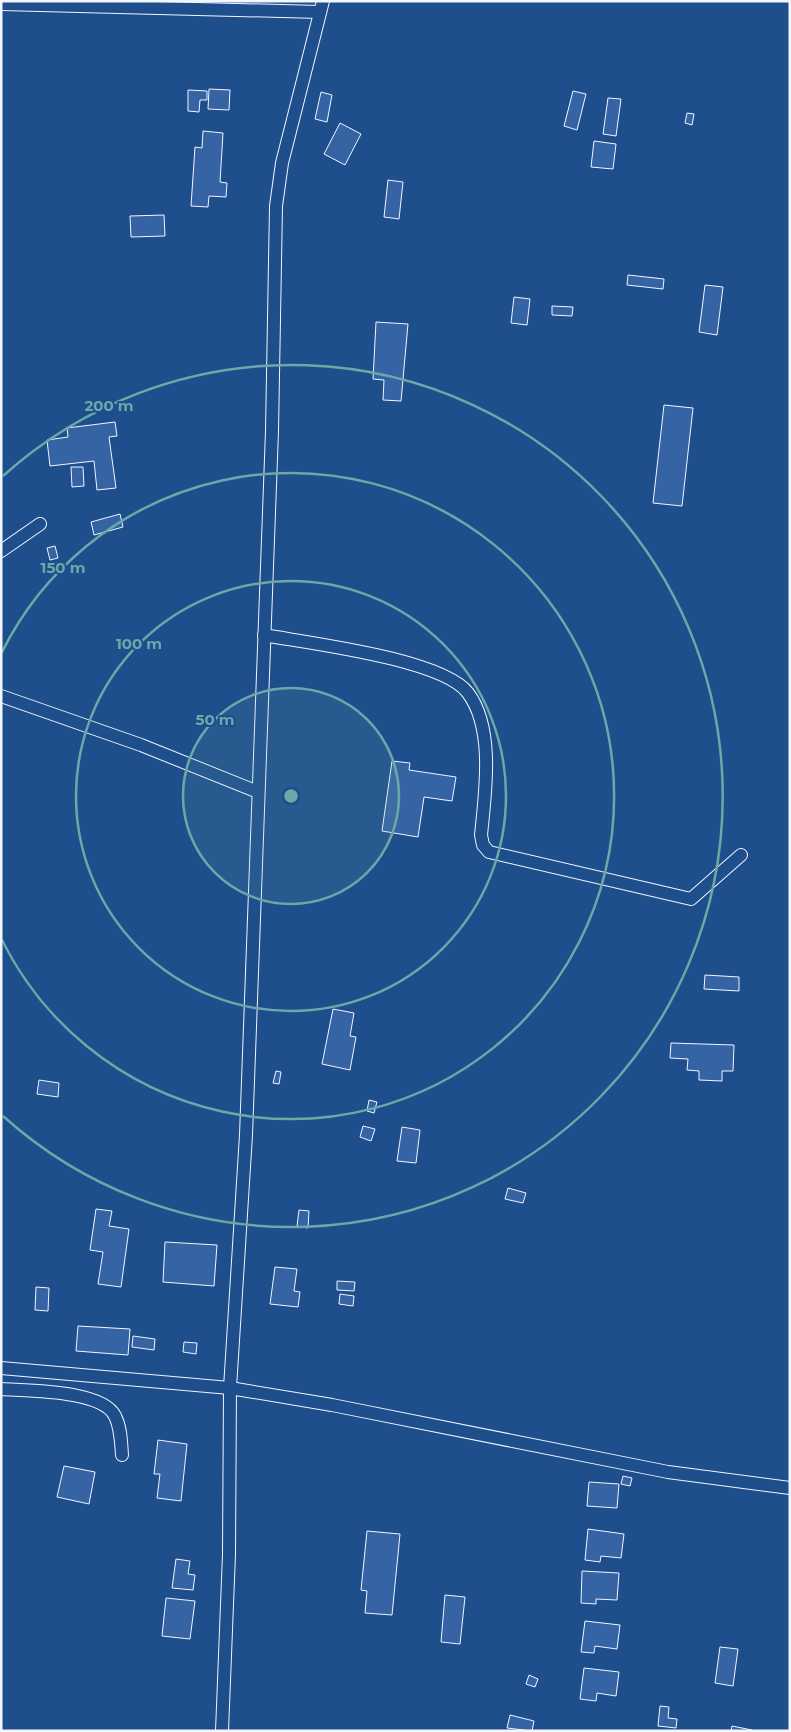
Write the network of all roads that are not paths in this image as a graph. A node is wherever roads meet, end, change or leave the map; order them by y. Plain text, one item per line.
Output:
1 (1, 4) edge
2 (322, 7) edge
3 (40, 524) dead end
4 (1, 551) edge
5 (264, 635) junction
6 (1, 696) edge
7 (258, 792) junction
8 (741, 855) dead end
9 (1, 1368) edge
10 (230, 1388) junction
11 (1, 1389) edge
12 (122, 1455) dead end
13 (790, 1488) edge
14 (222, 1731) edge

1 - 2 street
2 - 5 street
3 - 4 street
5 - 7 street
5 - 8 street
6 - 7 street
7 - 10 street
9 - 10 street
10 - 13 street
10 - 14 street
11 - 12 street

